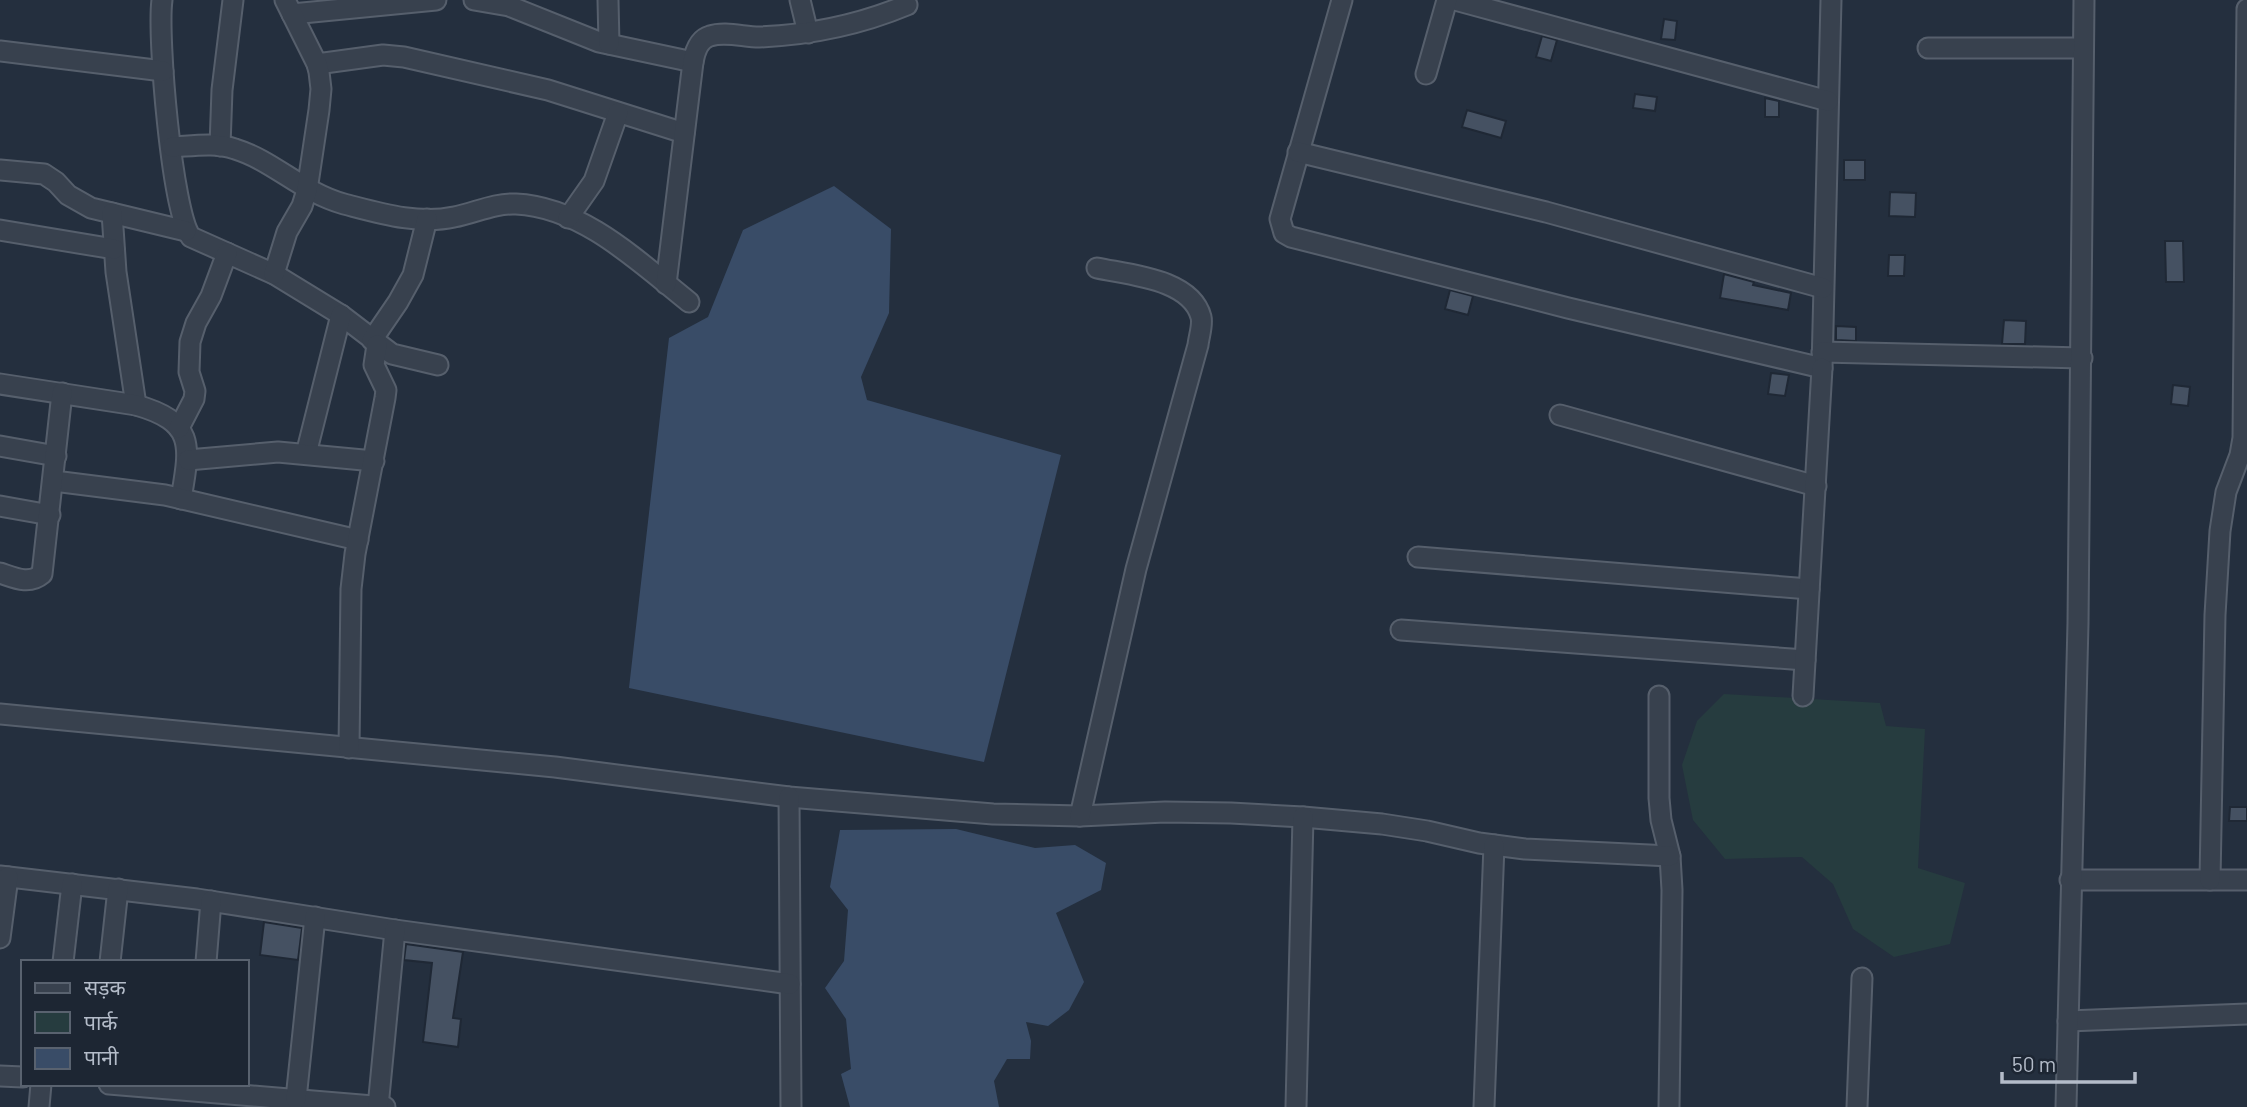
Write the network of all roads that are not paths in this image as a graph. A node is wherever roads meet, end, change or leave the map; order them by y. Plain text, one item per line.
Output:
1 (162, 0) edge
2 (233, 0) edge
3 (436, 0) edge
4 (477, 0) edge
5 (608, 0) edge
6 (800, 0) edge
7 (1342, 0) edge
8 (1447, 0) edge
9 (1455, 0) edge
10 (1831, 0) edge
11 (2084, 0) edge
12 (508, 3) edge
13 (353, 4) edge
14 (907, 5) dead end
15 (288, 7) edge
16 (2247, 9) edge
17 (808, 33) junction
18 (609, 44) junction
19 (1928, 48) dead end
20 (2083, 48) junction
21 (0, 51) edge
22 (693, 61) junction
23 (317, 64) junction
24 (163, 71) junction
25 (1426, 74) dead end
26 (1828, 101) junction
27 (618, 113) junction
28 (684, 133) junction
29 (172, 146) junction
30 (220, 146) junction
31 (1298, 152) junction
32 (0, 170) edge
33 (307, 190) junction
34 (112, 213) junction
35 (568, 218) junction
36 (427, 219) junction
37 (0, 230) edge
38 (186, 231) junction
39 (114, 249) junction
40 (227, 253) junction
41 (1097, 268) dead end
42 (274, 274) junction
43 (666, 284) junction
44 (1823, 288) junction
45 (689, 302) dead end
46 (341, 315) junction
47 (375, 342) junction
48 (2082, 358) junction
49 (1822, 360) junction
50 (438, 365) dead end
51 (0, 384) edge
52 (62, 393) junction
53 (136, 405) junction
54 (1560, 415) dead end
55 (179, 428) junction
56 (0, 446) edge
57 (306, 454) junction
58 (56, 456) junction
59 (188, 460) junction
60 (374, 461) junction
61 (54, 481) junction
62 (1816, 486) junction
63 (181, 499) junction
64 (0, 506) edge
65 (50, 515) junction
66 (358, 540) junction
67 (1418, 557) dead end
68 (0, 573) edge
69 (1810, 589) junction
70 (1401, 630) dead end
71 (1805, 660) junction
72 (1659, 696) dead end
73 (1802, 696) dead end
74 (0, 714) edge
75 (349, 748) junction
76 (789, 797) junction
77 (1080, 816) junction
78 (1303, 817) junction
79 (1494, 845) junction
80 (1670, 856) junction
81 (4, 876) edge
82 (2070, 880) junction
83 (2210, 880) junction
84 (2247, 880) edge
85 (72, 884) junction
86 (118, 890) junction
87 (211, 901) junction
88 (315, 917) junction
89 (396, 930) junction
90 (0, 937) edge
91 (63, 960) edge
92 (110, 960) edge
93 (206, 960) edge
94 (1862, 978) dead end
95 (790, 984) junction
96 (2247, 1014) edge
97 (2068, 1021) junction
98 (0, 1076) edge
99 (21, 1077) edge
100 (41, 1086) edge
101 (152, 1086) edge
102 (195, 1088) edge
103 (296, 1100) junction
104 (39, 1107) edge
105 (378, 1107) edge
106 (385, 1107) edge
107 (791, 1107) edge
108 (1296, 1107) edge
109 (1484, 1107) edge
110 (1669, 1107) edge
111 (1857, 1107) edge
112 (2066, 1107) edge

1 - 24 street
2 - 30 street
3 - 13 street
4 - 12 street
5 - 18 street
6 - 17 street
7 - 31 street
8 - 25 street
9 - 26 street
10 - 26 street
11 - 20 street
12 - 18 street
13 - 15 street
14 - 17 street
15 - 23 street
16 - 83 street
17 - 22 street
18 - 22 street
19 - 20 street
20 - 48 street
21 - 24 street
22 - 28 street
23 - 27 street
23 - 33 street
24 - 29 street
26 - 44 street
27 - 28 street
27 - 35 street
28 - 43 street
29 - 30 street
29 - 38 street
30 - 33 street
31 - 44 street
31 - 49 street
32 - 34 street
33 - 36 street
33 - 42 street
34 - 38 street
34 - 39 street
35 - 36 street
35 - 43 street
36 - 47 street
37 - 39 street
38 - 40 street
39 - 53 street
40 - 42 street
40 - 55 street
41 - 77 street
42 - 46 street
43 - 45 street
44 - 49 street
46 - 47 street
46 - 57 street
47 - 50 street
47 - 60 street
48 - 49 street
48 - 82 street
49 - 62 street
51 - 52 street
52 - 53 street
52 - 58 street
53 - 55 street
54 - 62 street
55 - 59 street
56 - 58 street
57 - 59 street
57 - 60 street
58 - 61 street
59 - 63 street
60 - 66 street
61 - 63 street
61 - 65 street
62 - 69 street
63 - 66 street
64 - 65 street
65 - 68 street
66 - 75 street
67 - 69 street
69 - 71 street
70 - 71 street
71 - 73 street
72 - 80 street
74 - 75 street
75 - 76 street
76 - 77 street
76 - 95 street
77 - 78 street
78 - 79 street
78 - 108 street
79 - 80 street
79 - 109 street
80 - 110 street
81 - 85 street
81 - 90 street
82 - 83 street
82 - 97 street
83 - 84 street
85 - 86 street
85 - 91 street
86 - 87 street
86 - 92 street
87 - 88 street
87 - 93 street
88 - 89 street
88 - 103 street
89 - 95 street
89 - 105 street
94 - 111 street
95 - 107 street
96 - 97 street
97 - 112 street
98 - 99 street
100 - 104 street
101 - 102 street
102 - 103 street
103 - 105 street
105 - 106 street

